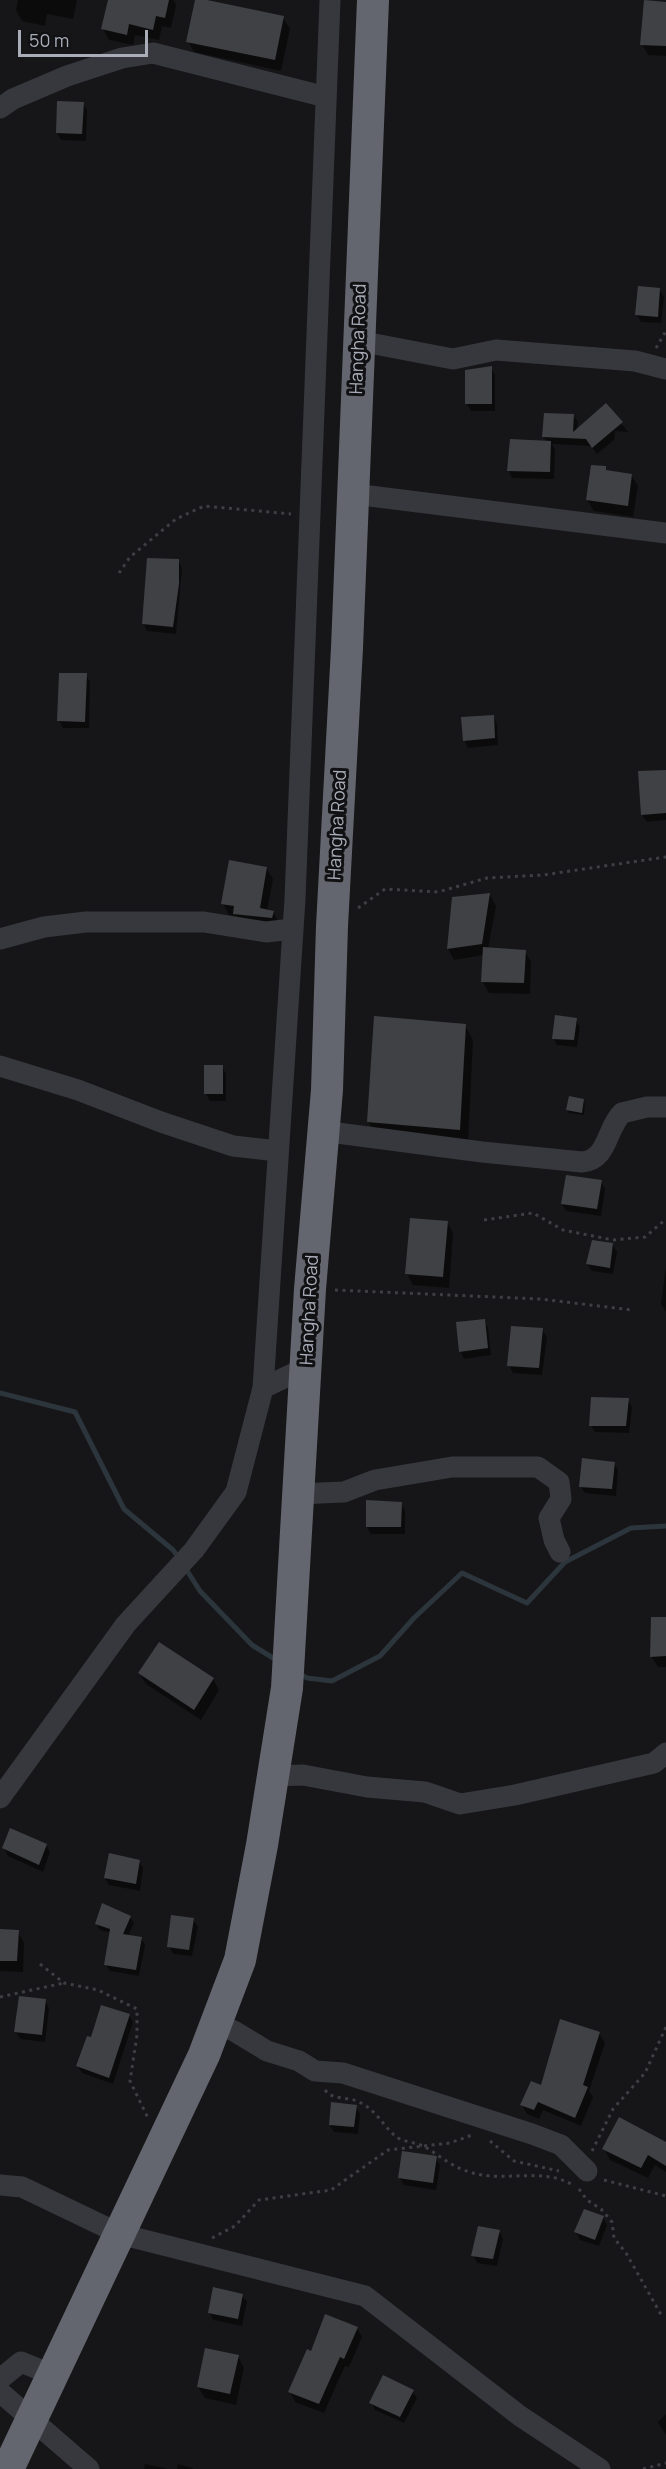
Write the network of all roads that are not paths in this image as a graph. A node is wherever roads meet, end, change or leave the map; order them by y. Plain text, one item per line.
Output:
1 (330, 0) edge
2 (374, 0) edge
3 (326, 97) junction
4 (0, 108) edge
5 (359, 341) junction
6 (666, 369) edge
7 (354, 494) junction
8 (666, 533) edge
9 (293, 929) junction
10 (0, 939) edge
11 (0, 1066) edge
12 (666, 1107) edge
13 (322, 1131) junction
14 (278, 1151) junction
15 (307, 1367) junction
16 (263, 1388) junction
17 (298, 1494) junction
18 (560, 1552) dead end
19 (666, 1753) edge
20 (273, 1776) junction
21 (0, 1798) edge
22 (216, 2023) junction
23 (586, 2173) road end
24 (0, 2185) edge
25 (120, 2234) junction
26 (54, 2375) junction
27 (0, 2379) edge
28 (0, 2392) edge
29 (32, 2420) junction
30 (8, 2469) edge
31 (89, 2469) edge
32 (600, 2469) edge

1 - 3 street
2 - 5 highway, Hangha Road
3 - 4 street
3 - 9 street
5 - 6 street
5 - 7 highway, Hangha Road
7 - 8 street
7 - 13 highway, Hangha Road
9 - 10 street
9 - 14 street
11 - 14 street
12 - 13 street
13 - 15 highway, Hangha Road
14 - 16 street
15 - 16 street
15 - 17 highway, Hangha Road
16 - 21 street
17 - 18 street
17 - 20 highway, Hangha Road
19 - 20 street
20 - 22 highway, Hangha Road
22 - 23 street
22 - 25 highway, Hangha Road
24 - 25 street
25 - 26 highway, Hangha Road
25 - 32 street
26 - 27 street
26 - 29 highway, Hangha Road
28 - 29 street
29 - 30 highway, Hangha Road
29 - 31 street

